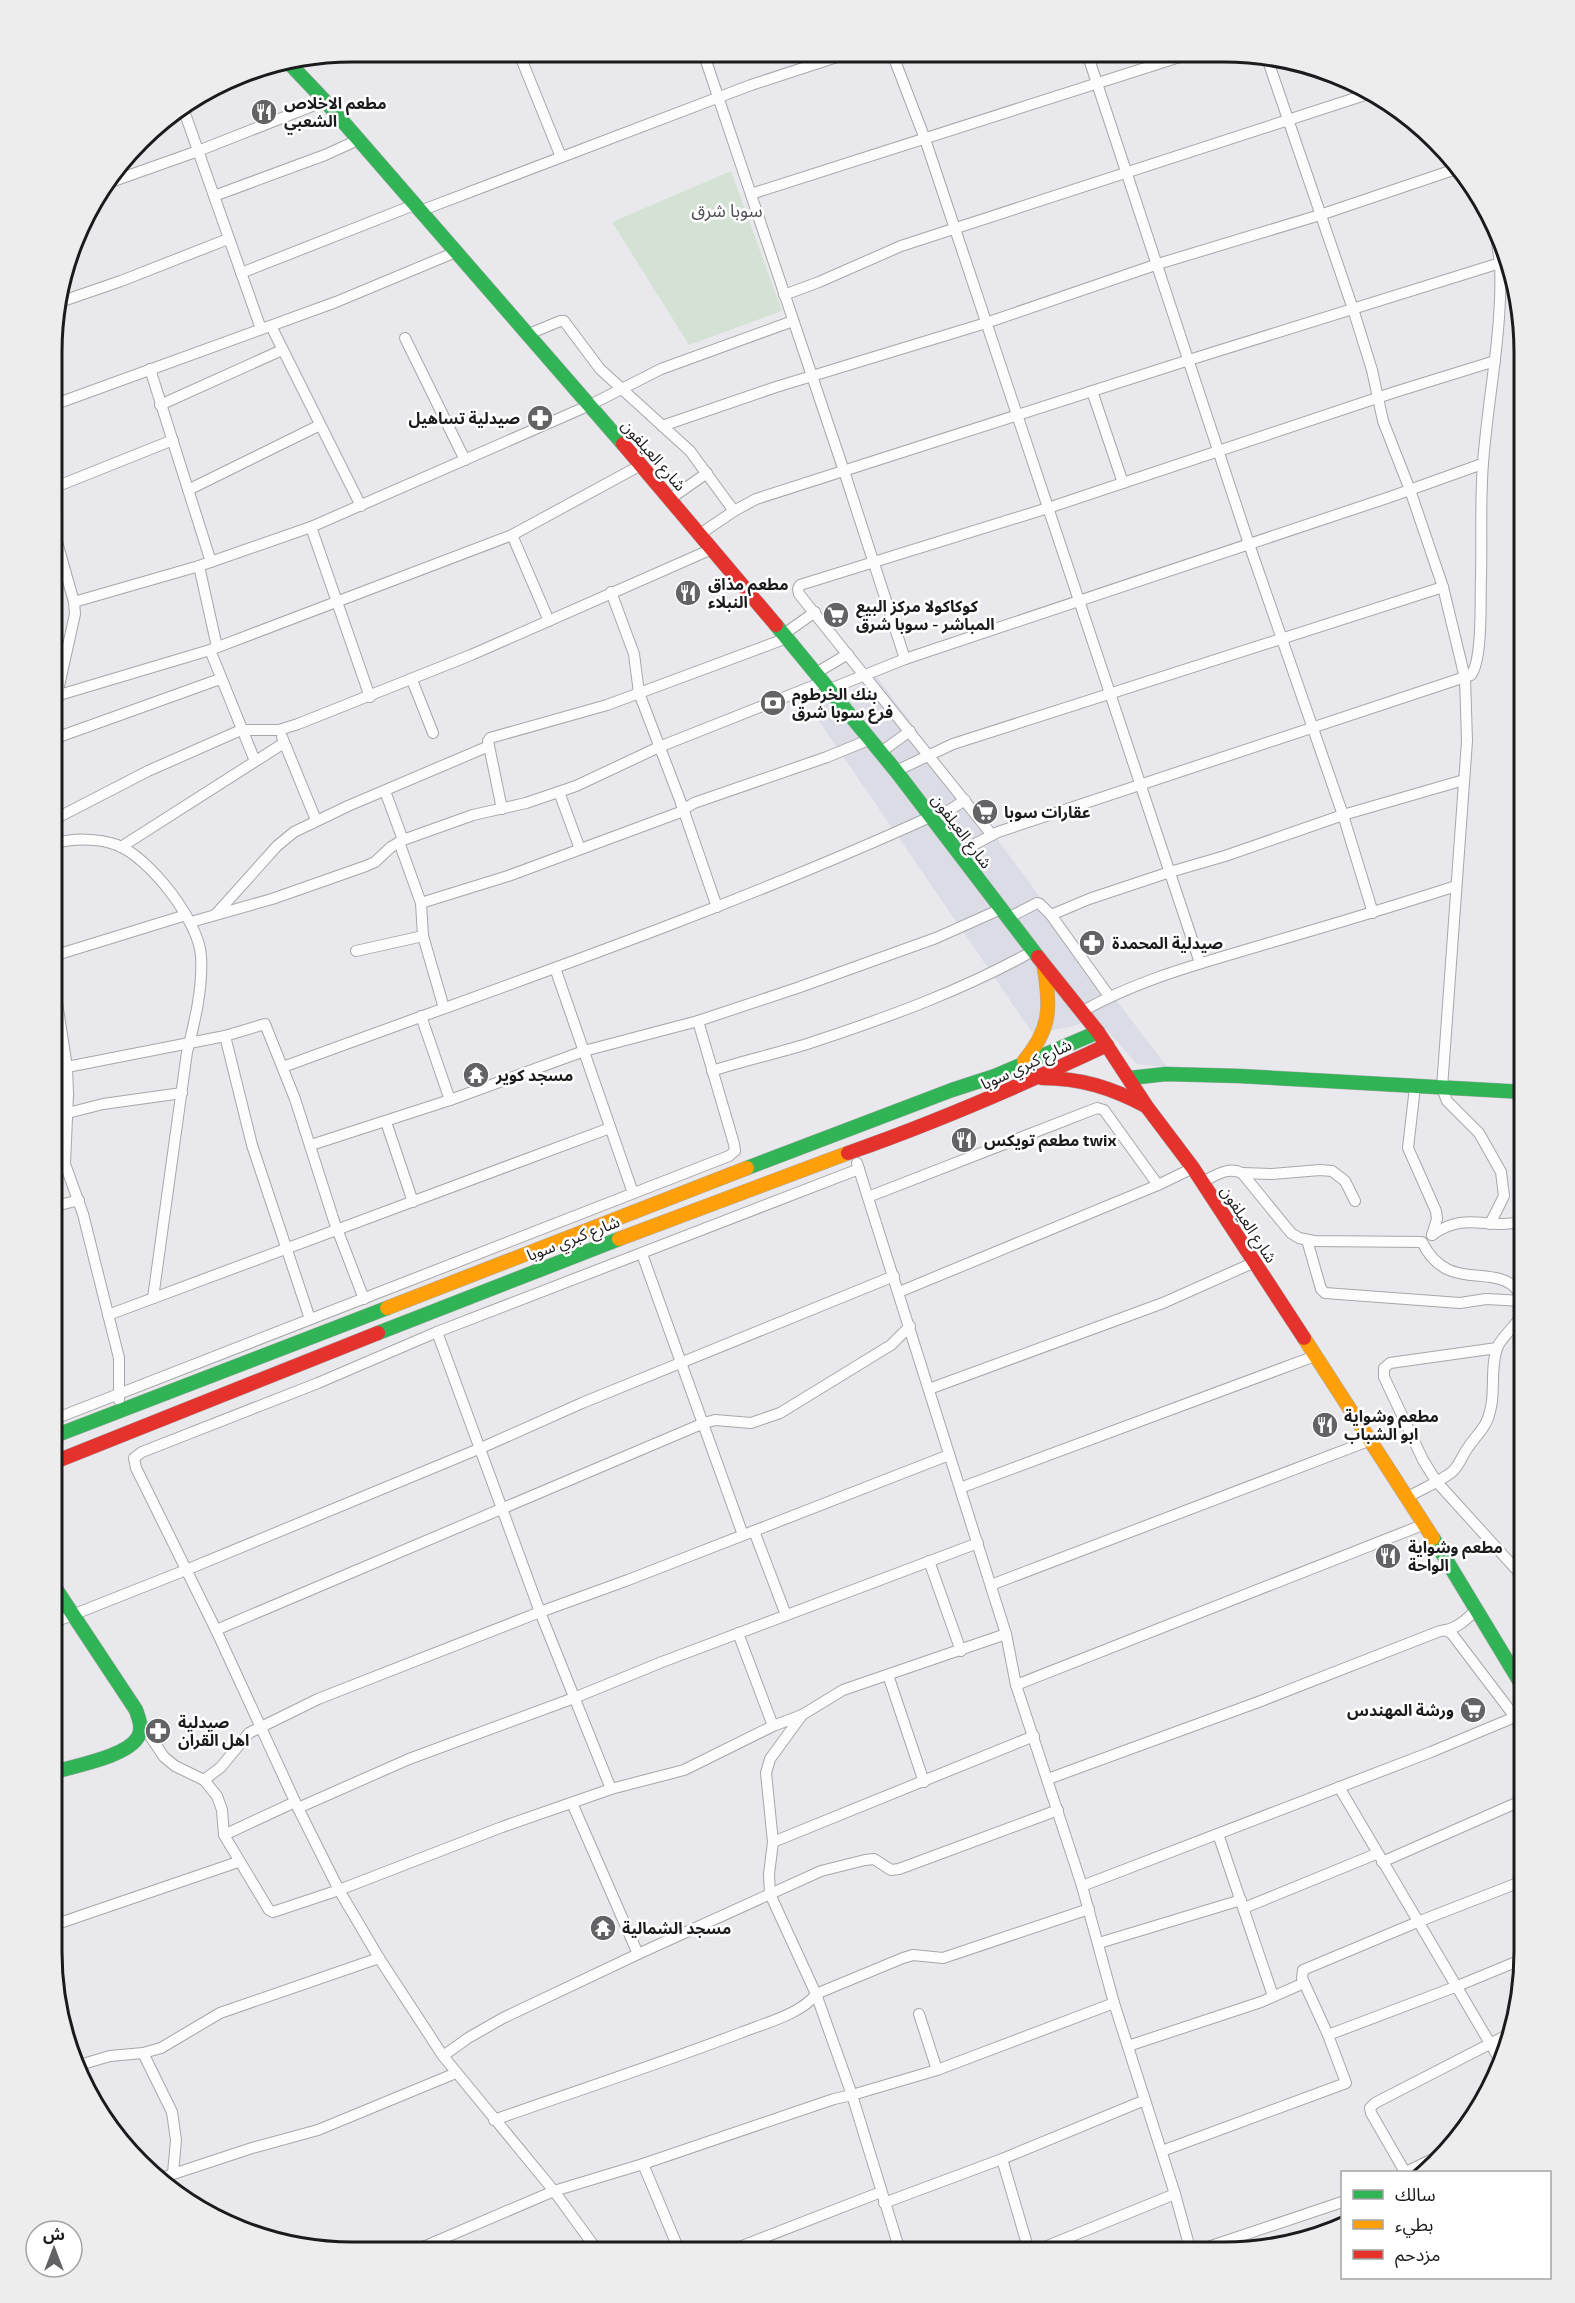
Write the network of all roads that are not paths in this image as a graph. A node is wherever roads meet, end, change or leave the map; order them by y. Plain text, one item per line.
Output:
1 (522, 62) edge
2 (707, 62) edge
3 (823, 62) edge
4 (896, 62) edge
5 (1091, 62) edge
6 (1164, 62) edge
7 (1270, 65) edge
8 (293, 67) edge
9 (1098, 83) junction
10 (1361, 96) edge
11 (720, 97) junction
12 (325, 101) junction
13 (185, 114) edge
14 (1288, 120) junction
15 (925, 138) junction
16 (358, 140) junction
17 (198, 152) junction
18 (561, 158) junction
19 (1450, 171) edge
20 (1127, 172) junction
21 (119, 179) edge
22 (750, 194) junction
23 (214, 196) junction
24 (417, 208) junction
25 (1320, 214) junction
26 (955, 229) junction
27 (228, 239) junction
28 (456, 252) junction
29 (1499, 261) edge
30 (1158, 264) junction
31 (1502, 271) edge
32 (241, 273) junction
33 (784, 295) junction
34 (66, 300) edge
35 (1353, 309) junction
36 (793, 321) junction
37 (986, 323) junction
38 (266, 328) junction
39 (529, 334) junction
40 (405, 338) dead end
41 (282, 350) junction
42 (1189, 360) junction
43 (1495, 361) junction
44 (150, 369) junction
45 (812, 376) junction
46 (620, 388) junction
47 (1092, 391) junction
48 (1379, 398) junction
49 (62, 402) edge
50 (160, 405) junction
51 (590, 405) junction
52 (1017, 416) junction
53 (320, 425) junction
54 (662, 426) junction
55 (173, 440) junction
56 (1219, 450) junction
57 (465, 460) junction
58 (1482, 464) junction
59 (641, 465) junction
60 (844, 471) junction
61 (707, 473) junction
62 (1123, 483) junction
63 (62, 484) edge
64 (188, 490) junction
65 (1410, 490) junction
66 (669, 499) junction
67 (361, 506) junction
68 (1048, 508) junction
69 (734, 511) junction
70 (311, 527) junction
71 (700, 534) junction
72 (512, 535) junction
73 (1249, 544) junction
74 (712, 549) junction
75 (874, 561) junction
76 (211, 562) junction
77 (199, 566) junction
78 (62, 568) edge
79 (1443, 587) junction
80 (611, 592) junction
81 (1079, 601) junction
82 (74, 602) junction
83 (335, 602) junction
84 (815, 612) junction
85 (549, 621) junction
86 (786, 636) junction
87 (1281, 637) junction
88 (214, 649) junction
89 (67, 653) junction
90 (62, 654) edge
91 (848, 654) junction
92 (905, 659) junction
93 (62, 673) edge
94 (865, 675) junction
95 (1465, 678) junction
96 (220, 679) junction
97 (412, 680) junction
98 (823, 682) junction
99 (639, 693) junction
100 (62, 694) edge
101 (1111, 694) junction
102 (370, 697) junction
103 (1312, 727) junction
104 (241, 729) junction
105 (279, 729) junction
106 (910, 731) junction
107 (433, 733) dead end
108 (62, 736) edge
109 (871, 739) junction
110 (284, 743) junction
111 (489, 747) junction
112 (659, 747) junction
113 (880, 752) junction
114 (928, 754) junction
115 (255, 761) junction
116 (896, 771) junction
117 (1464, 780) junction
118 (1140, 784) junction
119 (385, 791) junction
120 (559, 792) junction
121 (965, 800) junction
122 (502, 809) junction
123 (683, 809) junction
124 (62, 815) edge
125 (1342, 816) junction
126 (931, 819) junction
127 (316, 820) junction
128 (992, 835) junction
129 (401, 841) junction
130 (62, 842) edge
131 (122, 847) junction
132 (580, 849) junction
133 (958, 853) junction
134 (1170, 872) junction
135 (1456, 886) junction
136 (421, 903) junction
137 (717, 907) junction
138 (1004, 913) junction
139 (1373, 913) junction
140 (216, 914) junction
141 (1051, 915) junction
142 (189, 919) junction
143 (423, 936) junction
144 (356, 951) dead end
145 (1033, 951) junction
146 (62, 954) edge
147 (1200, 963) junction
148 (1044, 965) junction
149 (555, 968) junction
150 (1109, 996) junction
151 (444, 1008) junction
152 (1081, 1012) junction
153 (422, 1016) junction
154 (698, 1021) junction
155 (1098, 1032) junction
156 (225, 1036) junction
157 (190, 1041) junction
158 (1107, 1045) junction
159 (62, 1048) edge
160 (584, 1051) junction
161 (1020, 1065) junction
162 (67, 1067) junction
163 (283, 1067) junction
164 (712, 1071) junction
165 (1037, 1078) junction
166 (1130, 1078) junction
167 (1415, 1087) junction
168 (1442, 1088) junction
169 (1514, 1092) edge
170 (182, 1093) junction
171 (450, 1100) junction
172 (1147, 1107) junction
173 (68, 1113) junction
174 (62, 1114) edge
175 (386, 1122) junction
176 (610, 1128) junction
177 (311, 1145) junction
178 (854, 1152) junction
179 (756, 1164) junction
180 (1193, 1168) junction
181 (859, 1169) junction
182 (1242, 1173) junction
183 (1202, 1182) junction
184 (765, 1183) junction
185 (1158, 1185) junction
186 (633, 1193) junction
187 (868, 1197) junction
188 (78, 1200) junction
189 (1355, 1201) dead end
190 (414, 1202) junction
191 (62, 1204) edge
192 (1514, 1223) edge
193 (1490, 1224) junction
194 (338, 1230) junction
195 (1432, 1235) junction
196 (1307, 1240) junction
197 (1422, 1242) junction
198 (288, 1249) junction
199 (642, 1254) junction
200 (1255, 1262) junction
201 (894, 1276) junction
202 (1508, 1281) junction
203 (1514, 1282) edge
204 (1514, 1287) edge
205 (899, 1292) junction
206 (153, 1298) junction
207 (364, 1299) junction
208 (1514, 1301) edge
209 (108, 1315) junction
210 (310, 1319) junction
211 (1514, 1325) edge
212 (910, 1326) junction
213 (437, 1332) junction
214 (1497, 1348) junction
215 (1315, 1356) junction
216 (681, 1364) junction
217 (929, 1389) junction
218 (120, 1395) junction
219 (118, 1412) junction
220 (62, 1416) edge
221 (704, 1423) junction
222 (62, 1433) edge
223 (1371, 1440) junction
224 (481, 1448) junction
225 (949, 1455) junction
226 (62, 1459) edge
227 (1436, 1481) junction
228 (960, 1488) junction
229 (1408, 1497) junction
230 (502, 1507) junction
231 (1425, 1524) junction
232 (748, 1533) junction
233 (978, 1543) junction
234 (929, 1561) junction
235 (1514, 1566) edge
236 (186, 1570) junction
237 (991, 1585) junction
238 (62, 1598) edge
239 (1477, 1609) junction
240 (540, 1611) junction
241 (786, 1615) junction
242 (74, 1616) junction
243 (62, 1620) edge
244 (216, 1630) junction
245 (1446, 1630) junction
246 (738, 1633) junction
247 (1006, 1634) junction
248 (961, 1651) junction
249 (1514, 1672) edge
250 (888, 1675) junction
251 (1016, 1685) junction
252 (574, 1698) junction
253 (802, 1715) junction
254 (1514, 1716) edge
255 (1514, 1717) edge
256 (140, 1721) junction
257 (773, 1726) junction
258 (260, 1727) junction
259 (1034, 1736) junction
260 (62, 1769) edge
261 (1048, 1779) junction
262 (204, 1780) junction
263 (924, 1782) junction
264 (1339, 1787) junction
265 (611, 1789) junction
266 (572, 1803) junction
267 (1514, 1804) edge
268 (297, 1805) junction
269 (1058, 1810) junction
270 (1218, 1834) junction
271 (224, 1835) junction
272 (773, 1842) junction
273 (1379, 1858) junction
274 (238, 1862) junction
275 (1514, 1884) edge
276 (1082, 1886) junction
277 (339, 1890) junction
278 (770, 1894) junction
279 (1242, 1904) junction
280 (1089, 1909) junction
281 (1420, 1921) junction
282 (62, 1922) edge
283 (1099, 1943) junction
284 (638, 1954) junction
285 (379, 1958) junction
286 (1513, 1963) edge
287 (1304, 1983) junction
288 (1455, 1987) junction
289 (816, 1994) junction
290 (1273, 1996) junction
291 (1114, 2003) junction
292 (919, 2014) dead end
293 (1328, 2036) junction
294 (1500, 2039) edge
295 (1491, 2044) junction
296 (1128, 2046) junction
297 (1495, 2051) edge
298 (143, 2053) junction
299 (443, 2056) junction
300 (85, 2064) edge
301 (937, 2070) junction
302 (456, 2073) junction
303 (852, 2096) junction
304 (1145, 2100) junction
305 (494, 2120) junction
306 (1162, 2151) junction
307 (1002, 2159) junction
308 (643, 2164) junction
309 (1405, 2171) edge
310 (173, 2173) junction
311 (168, 2175) edge
312 (554, 2191) junction
313 (1175, 2194) junction
314 (883, 2198) junction
315 (1341, 2202) edge
316 (443, 2241) edge
317 (590, 2241) edge
318 (676, 2241) edge
319 (758, 2241) edge
320 (897, 2241) edge
321 (1026, 2241) edge
322 (1062, 2241) edge
323 (1189, 2241) edge
324 (1225, 2241) edge

1 - 18 street
2 - 11 street
3 - 11 street
4 - 15 street
5 - 9 street
6 - 9 street
7 - 14 street
8 - 12 main road, شارع العيلفون
9 - 15 street
9 - 20 street
10 - 14 street
11 - 18 street
11 - 22 street
12 - 16 main road, شارع العيلفون
12 - 17 street
13 - 17 street
14 - 20 street
14 - 25 street
15 - 22 street
15 - 26 street
16 - 23 street
16 - 24 main road, شارع العيلفون
17 - 21 street
17 - 23 street
18 - 24 street
19 - 25 street
20 - 26 street
20 - 30 street
22 - 33 street
23 - 27 street
24 - 28 main road, شارع العيلفون
24 - 32 street
25 - 30 street
25 - 35 street
26 - 33 street
26 - 37 street
27 - 32 street
27 - 34 street
28 - 38 street
28 - 39 main road, شارع العيلفون
29 - 35 street
30 - 37 street
30 - 42 street
31 - 43 street
32 - 38 street
33 - 36 street
35 - 42 street
35 - 48 street
36 - 45 street
36 - 46 street
37 - 45 street
37 - 52 street
38 - 41 street
38 - 44 street
39 - 46 street
39 - 51 main road, شارع العيلفون
40 - 57 street
41 - 50 street
41 - 53 street
42 - 47 street
42 - 56 street
43 - 48 street
43 - 58 street
44 - 49 street
44 - 50 street
45 - 54 street
45 - 60 street
46 - 51 street
46 - 54 street
47 - 52 street
47 - 62 street
48 - 56 street
48 - 65 street
50 - 55 street
51 - 57 street
51 - 59 main road, شارع العيلفون
52 - 60 street
52 - 68 street
53 - 64 street
53 - 67 street
54 - 61 street
55 - 63 street
55 - 64 street
56 - 62 street
56 - 73 street
57 - 67 street
58 - 65 street
58 - 95 street
59 - 66 main road, شارع العيلفون
59 - 72 street
60 - 69 street
60 - 75 street
61 - 66 street
61 - 69 street
62 - 68 street
64 - 76 street
65 - 73 street
65 - 79 street
66 - 71 main road, شارع العيلفون
67 - 70 street
68 - 75 street
68 - 81 street
69 - 71 street
70 - 76 street
70 - 83 street
71 - 74 main road, شارع العيلفون
72 - 83 street
72 - 85 street
73 - 81 street
73 - 87 street
74 - 80 street
74 - 86 main road, شارع العيلفون
75 - 84 street
75 - 92 street
76 - 77 street
77 - 82 street
77 - 88 street
78 - 82 street
79 - 87 street
79 - 95 street
80 - 85 street
80 - 99 street
81 - 92 street
81 - 101 street
82 - 89 street
83 - 88 street
83 - 102 street
84 - 86 street
84 - 91 street
85 - 97 street
86 - 98 main road, شارع العيلفون
86 - 99 street
87 - 101 street
87 - 103 street
88 - 96 street
88 - 100 street
89 - 90 street
89 - 93 street
91 - 94 street
91 - 98 street
92 - 94 street
94 - 98 street
94 - 106 street
95 - 103 street
95 - 117 street
96 - 104 street
96 - 108 street
97 - 102 street
97 - 107 street
98 - 109 main road, شارع العيلفون
98 - 112 street
99 - 111 street
99 - 112 street
101 - 114 street
101 - 118 street
102 - 105 street
103 - 118 street
103 - 125 street
104 - 105 street
104 - 115 street
104 - 124 street
105 - 110 street
106 - 113 street
106 - 114 street
109 - 113 main road, شارع العيلفون
109 - 123 street
110 - 115 street
110 - 127 street
111 - 119 street
111 - 122 street
112 - 120 street
112 - 123 street
113 - 116 main road, شارع العيلفون
114 - 116 street
114 - 121 street
115 - 131 street
116 - 126 main road, شارع العيلفون
117 - 125 street
117 - 135 street
118 - 128 street
118 - 134 street
119 - 127 street
119 - 129 street
120 - 122 street
120 - 132 street
121 - 126 street
121 - 128 street
122 - 129 street
123 - 132 street
123 - 137 street
125 - 134 street
125 - 139 street
126 - 133 main road, شارع العيلفون
126 - 137 street
127 - 140 street
128 - 133 street
129 - 136 street
129 - 140 street
130 - 131 street
131 - 142 street
132 - 136 street
133 - 138 main road, شارع العيلفون
134 - 141 street
134 - 147 street
135 - 139 street
135 - 168 street
136 - 143 street
137 - 149 street
138 - 141 street
138 - 145 main road, شارع العيلفون
138 - 154 street
139 - 147 street
140 - 142 street
141 - 150 street
142 - 146 street
142 - 157 street
143 - 144 street
143 - 151 street
145 - 148 main road, شارع العيلفون
145 - 164 street
147 - 150 street
148 - 152 main road, شارع العيلفون
148 - 161 main road
149 - 151 street
149 - 160 street
150 - 152 street
151 - 153 street
152 - 155 main road, شارع العيلفون
153 - 163 street
153 - 171 street
154 - 160 street
154 - 164 street
155 - 158 main road, شارع العيلفون
155 - 161 main road, شارع كبري سوبا
156 - 157 street
156 - 163 street
156 - 198 street
157 - 162 street
157 - 170 street
158 - 165 main road, شارع كبري سوبا
158 - 166 main road, شارع العيلفون
159 - 162 street
160 - 171 street
160 - 176 street
161 - 179 main road, شارع كبري سوبا
162 - 173 street
163 - 177 street
164 - 186 street
165 - 172 main road
165 - 178 main road, شارع كبري سوبا
166 - 167 main road
166 - 172 main road, شارع العيلفون
167 - 168 main road
167 - 195 street
168 - 169 main road
168 - 193 street
170 - 173 street
170 - 206 street
171 - 175 street
172 - 180 main road, شارع العيلفون
173 - 174 street
173 - 188 street
175 - 177 street
175 - 190 street
176 - 186 street
176 - 190 street
177 - 194 street
178 - 181 street
178 - 184 main road, شارع كبري سوبا
179 - 184 main road
179 - 219 main road, شارع كبري سوبا
180 - 183 main road, شارع العيلفون
180 - 185 street
181 - 187 street
181 - 199 street
182 - 183 street
182 - 189 street
182 - 196 street
183 - 200 main road, شارع العيلفون
184 - 226 main road, شارع كبري سوبا
185 - 187 street
185 - 205 street
186 - 207 street
187 - 201 street
188 - 191 street
188 - 209 street
190 - 194 street
192 - 193 street
193 - 195 street
194 - 198 street
194 - 207 street
195 - 197 street
196 - 197 street
196 - 208 street
197 - 202 street
198 - 206 street
198 - 210 street
199 - 213 street
199 - 216 street
200 - 215 main road, شارع العيلفون
200 - 217 street
201 - 205 street
201 - 216 street
202 - 203 street
202 - 204 street
205 - 212 street
206 - 209 street
207 - 210 street
209 - 218 street
210 - 218 street
211 - 214 street
212 - 217 street
212 - 221 street
213 - 224 street
213 - 236 street
214 - 227 street
214 - 227 street
215 - 223 main road, شارع العيلفون
215 - 228 street
216 - 221 street
216 - 224 street
217 - 225 street
218 - 219 street
218 - 220 street
219 - 222 main road, شارع كبري سوبا
221 - 230 street
221 - 232 street
223 - 229 main road, شارع العيلفون
223 - 237 street
224 - 230 street
224 - 236 street
225 - 228 street
225 - 232 street
227 - 229 street
227 - 235 street
228 - 233 street
229 - 231 main road, شارع العيلفون
230 - 240 street
230 - 244 street
231 - 239 main road, شارع العيلفون
231 - 251 street
232 - 240 street
232 - 241 street
233 - 234 street
233 - 237 street
234 - 241 street
234 - 248 street
236 - 242 street
236 - 244 street
237 - 247 street
238 - 242 main road
239 - 245 street
239 - 249 main road, شارع العيلفون
240 - 252 street
240 - 258 street
241 - 246 street
242 - 243 street
242 - 256 main road
244 - 258 street
245 - 254 street
245 - 261 street
246 - 252 street
246 - 257 street
247 - 248 street
247 - 251 street
248 - 250 street
250 - 253 street
250 - 263 street
251 - 259 street
252 - 265 street
252 - 268 street
253 - 257 street
253 - 272 street
255 - 264 street
256 - 260 main road
256 - 262 street
257 - 265 street
258 - 262 street
258 - 268 street
259 - 261 street
259 - 263 street
261 - 269 street
262 - 271 street
263 - 272 street
264 - 270 street
264 - 273 street
265 - 266 street
266 - 277 street
266 - 284 street
267 - 273 street
268 - 271 street
268 - 277 street
269 - 276 street
269 - 278 street
270 - 276 street
270 - 279 street
271 - 274 street
272 - 278 street
273 - 279 street
273 - 281 street
274 - 277 street
274 - 282 street
275 - 281 street
276 - 280 street
277 - 285 street
278 - 284 street
278 - 289 street
279 - 283 street
279 - 290 street
280 - 283 street
280 - 289 street
281 - 287 street
281 - 288 street
283 - 291 street
284 - 299 street
285 - 298 street
285 - 299 street
286 - 288 street
287 - 290 street
287 - 293 street
288 - 293 street
288 - 295 street
289 - 303 street
289 - 305 street
290 - 296 street
291 - 296 street
291 - 301 street
292 - 301 street
293 - 306 street
294 - 295 street
295 - 297 street
295 - 309 street
296 - 304 street
298 - 300 street
298 - 310 street
299 - 302 street
301 - 303 street
302 - 305 street
302 - 310 street
303 - 308 street
303 - 314 street
304 - 306 street
304 - 307 street
305 - 312 street
306 - 313 street
307 - 314 street
307 - 321 street
308 - 312 street
308 - 318 street
310 - 311 street
312 - 316 street
312 - 317 street
313 - 322 street
313 - 323 street
314 - 319 street
314 - 320 street
315 - 324 street

